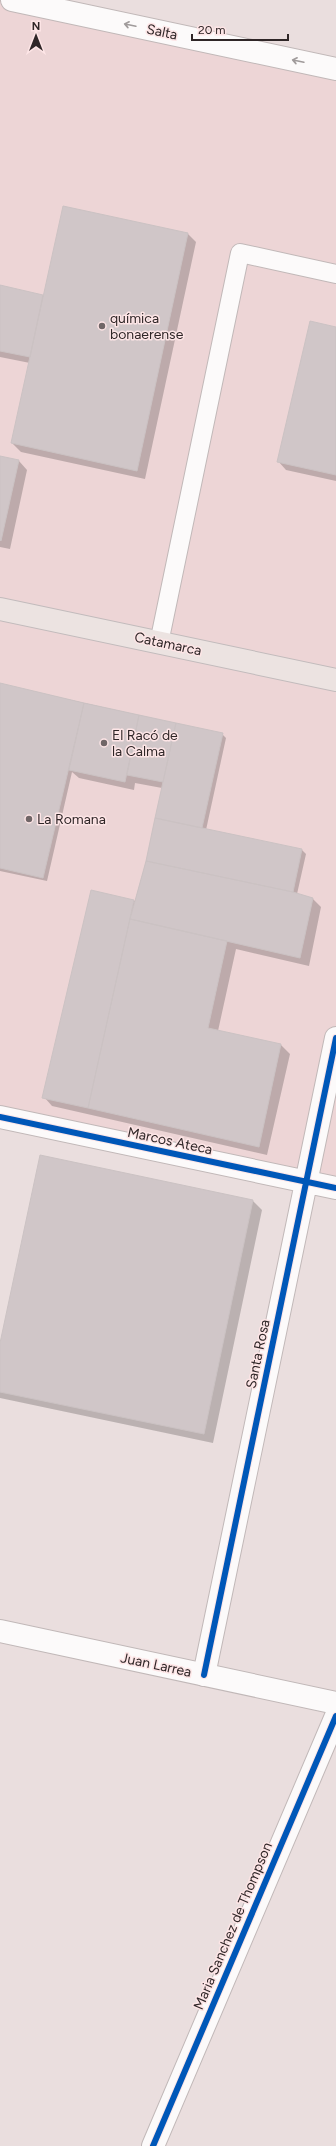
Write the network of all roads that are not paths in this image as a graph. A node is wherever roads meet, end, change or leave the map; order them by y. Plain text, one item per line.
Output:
1 (12, 0) edge
2 (336, 69) edge
3 (336, 274) edge
4 (0, 609) edge
5 (159, 642) junction
6 (336, 680) edge
7 (336, 1038) edge
8 (0, 1117) edge
9 (306, 1182) junction
10 (336, 1188) edge
11 (0, 1631) edge
12 (204, 1675) junction
13 (336, 1703) edge
14 (336, 1716) edge
15 (153, 2146) edge

2 -> 1 street, Salta
3 - 5 lane
4 - 5 main road, Catamarca
5 - 6 main road, Catamarca
7 - 9 street, Santa Rosa
8 - 9 street, Marcos Ateca
9 - 10 street, Marcos Ateca
9 - 12 street, Santa Rosa
11 - 12 street, Juan Larrea
12 - 13 street, Juan Larrea
14 - 15 street, Maria Sanchez de Thompson

